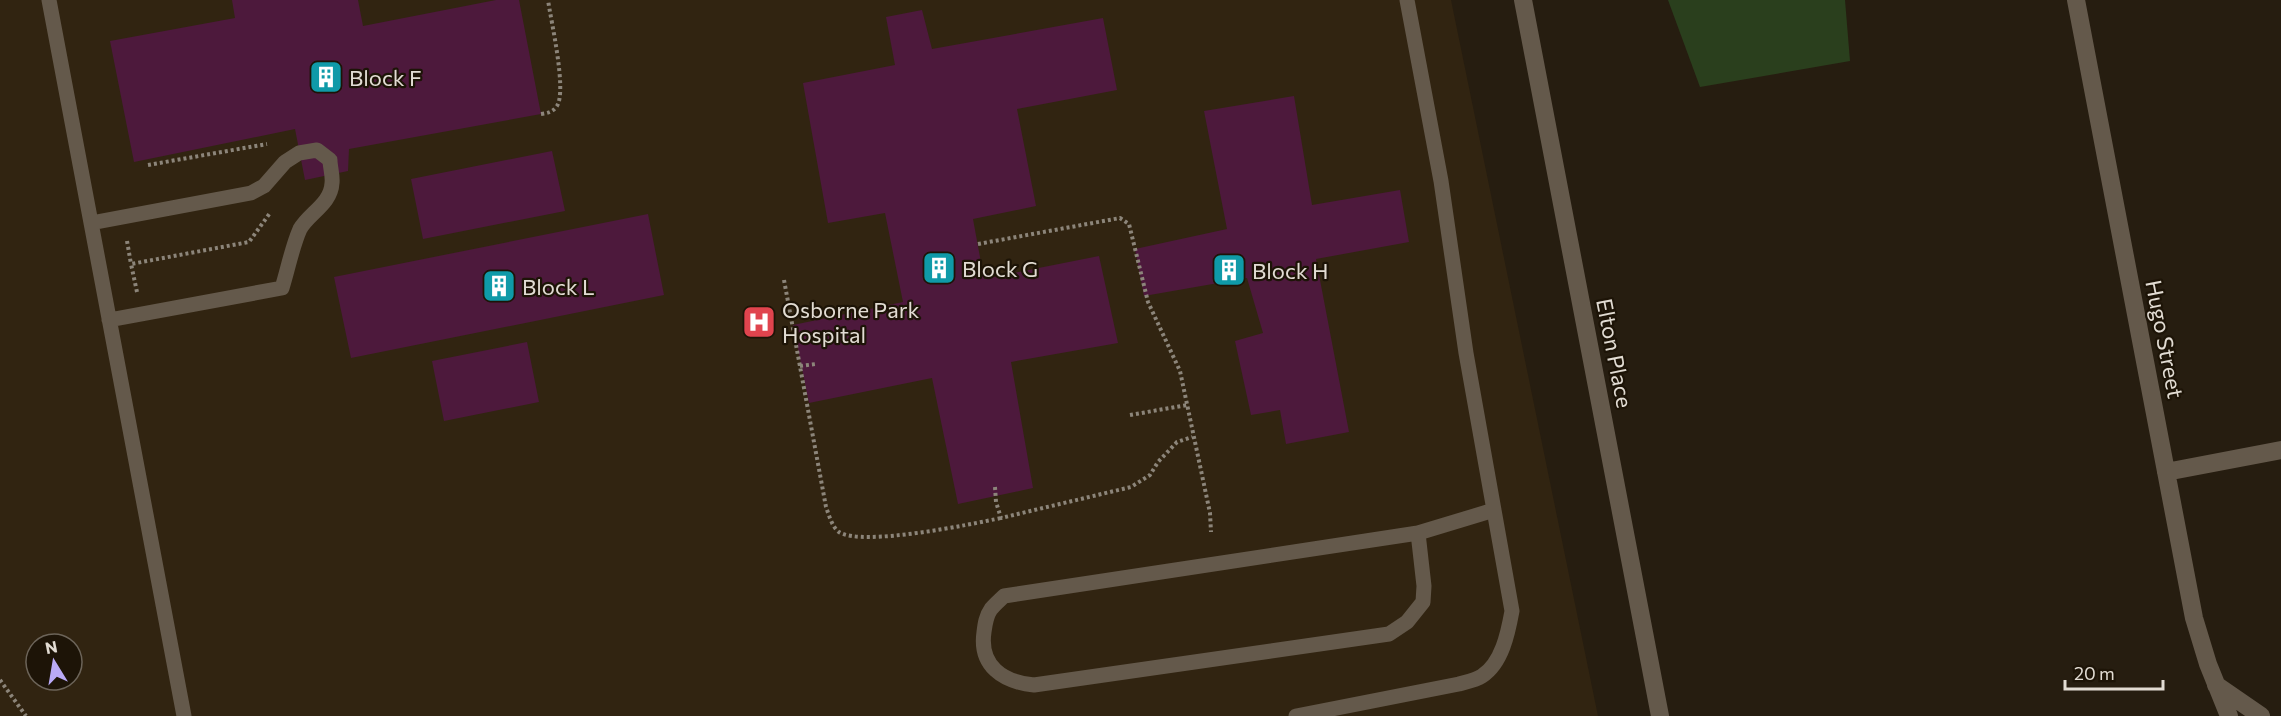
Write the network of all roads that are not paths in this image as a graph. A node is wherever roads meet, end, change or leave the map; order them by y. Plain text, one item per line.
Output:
1 (49, 0) edge
2 (1407, 0) edge
3 (1523, 0) edge
4 (2076, 0) edge
5 (91, 223) junction
6 (109, 320) junction
7 (2281, 450) edge
8 (2166, 472) junction
9 (1494, 510) junction
10 (1419, 533) junction
11 (2216, 685) junction
12 (184, 716) edge
13 (1296, 716) edge
14 (1660, 716) edge
15 (2229, 716) edge
16 (2261, 716) edge

1 - 5 lane
2 - 9 lane
3 - 14 street, Elton Place
4 - 8 street, Hugo Street
5 - 6 lane
5 - 6 lane
6 - 12 lane
7 - 8 street
8 - 11 street, Hugo Street
9 - 10 lane
9 - 13 lane
10 - 10 lane
11 - 15 street, Hugo Street
11 - 16 street

